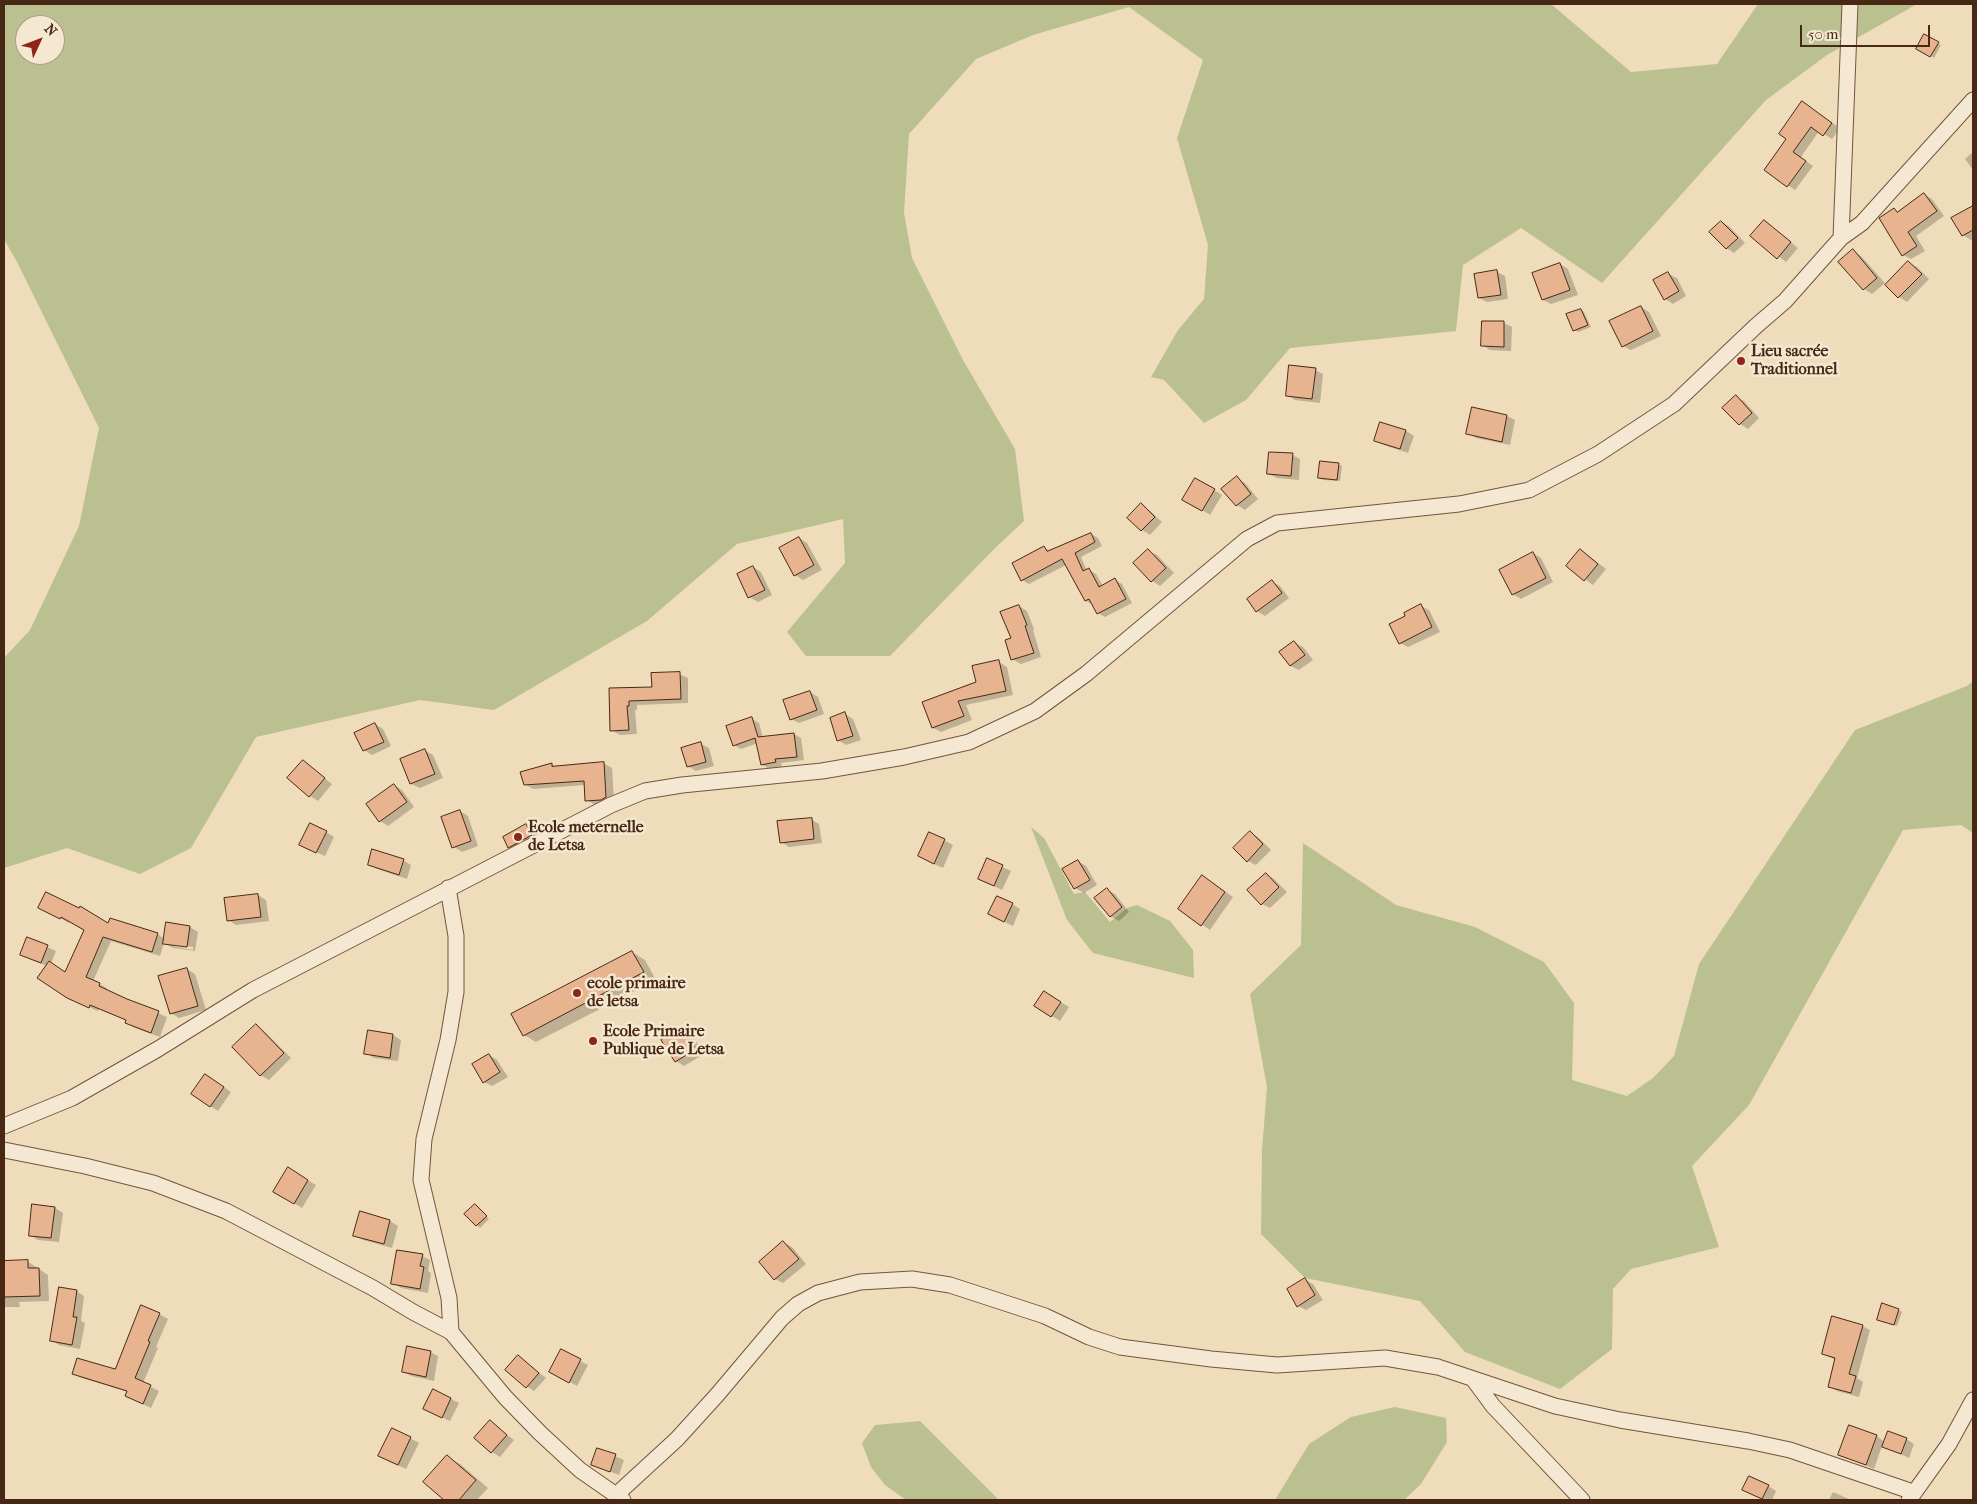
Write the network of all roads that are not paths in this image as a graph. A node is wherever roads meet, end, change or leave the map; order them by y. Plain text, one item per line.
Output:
1 (1850, 4) edge
2 (1973, 100) edge
3 (1842, 238) junction
4 (448, 888) junction
5 (4, 1126) edge
6 (4, 1150) edge
7 (450, 1332) junction
8 (1473, 1379) junction
9 (1973, 1400) edge
10 (1911, 1496) edge
11 (620, 1498) edge
12 (1582, 1500) edge

1 - 3 street
2 - 3 street
3 - 4 street
4 - 5 street
4 - 7 street
6 - 7 street
7 - 11 street
8 - 10 street
8 - 11 street
8 - 12 street
9 - 10 street

